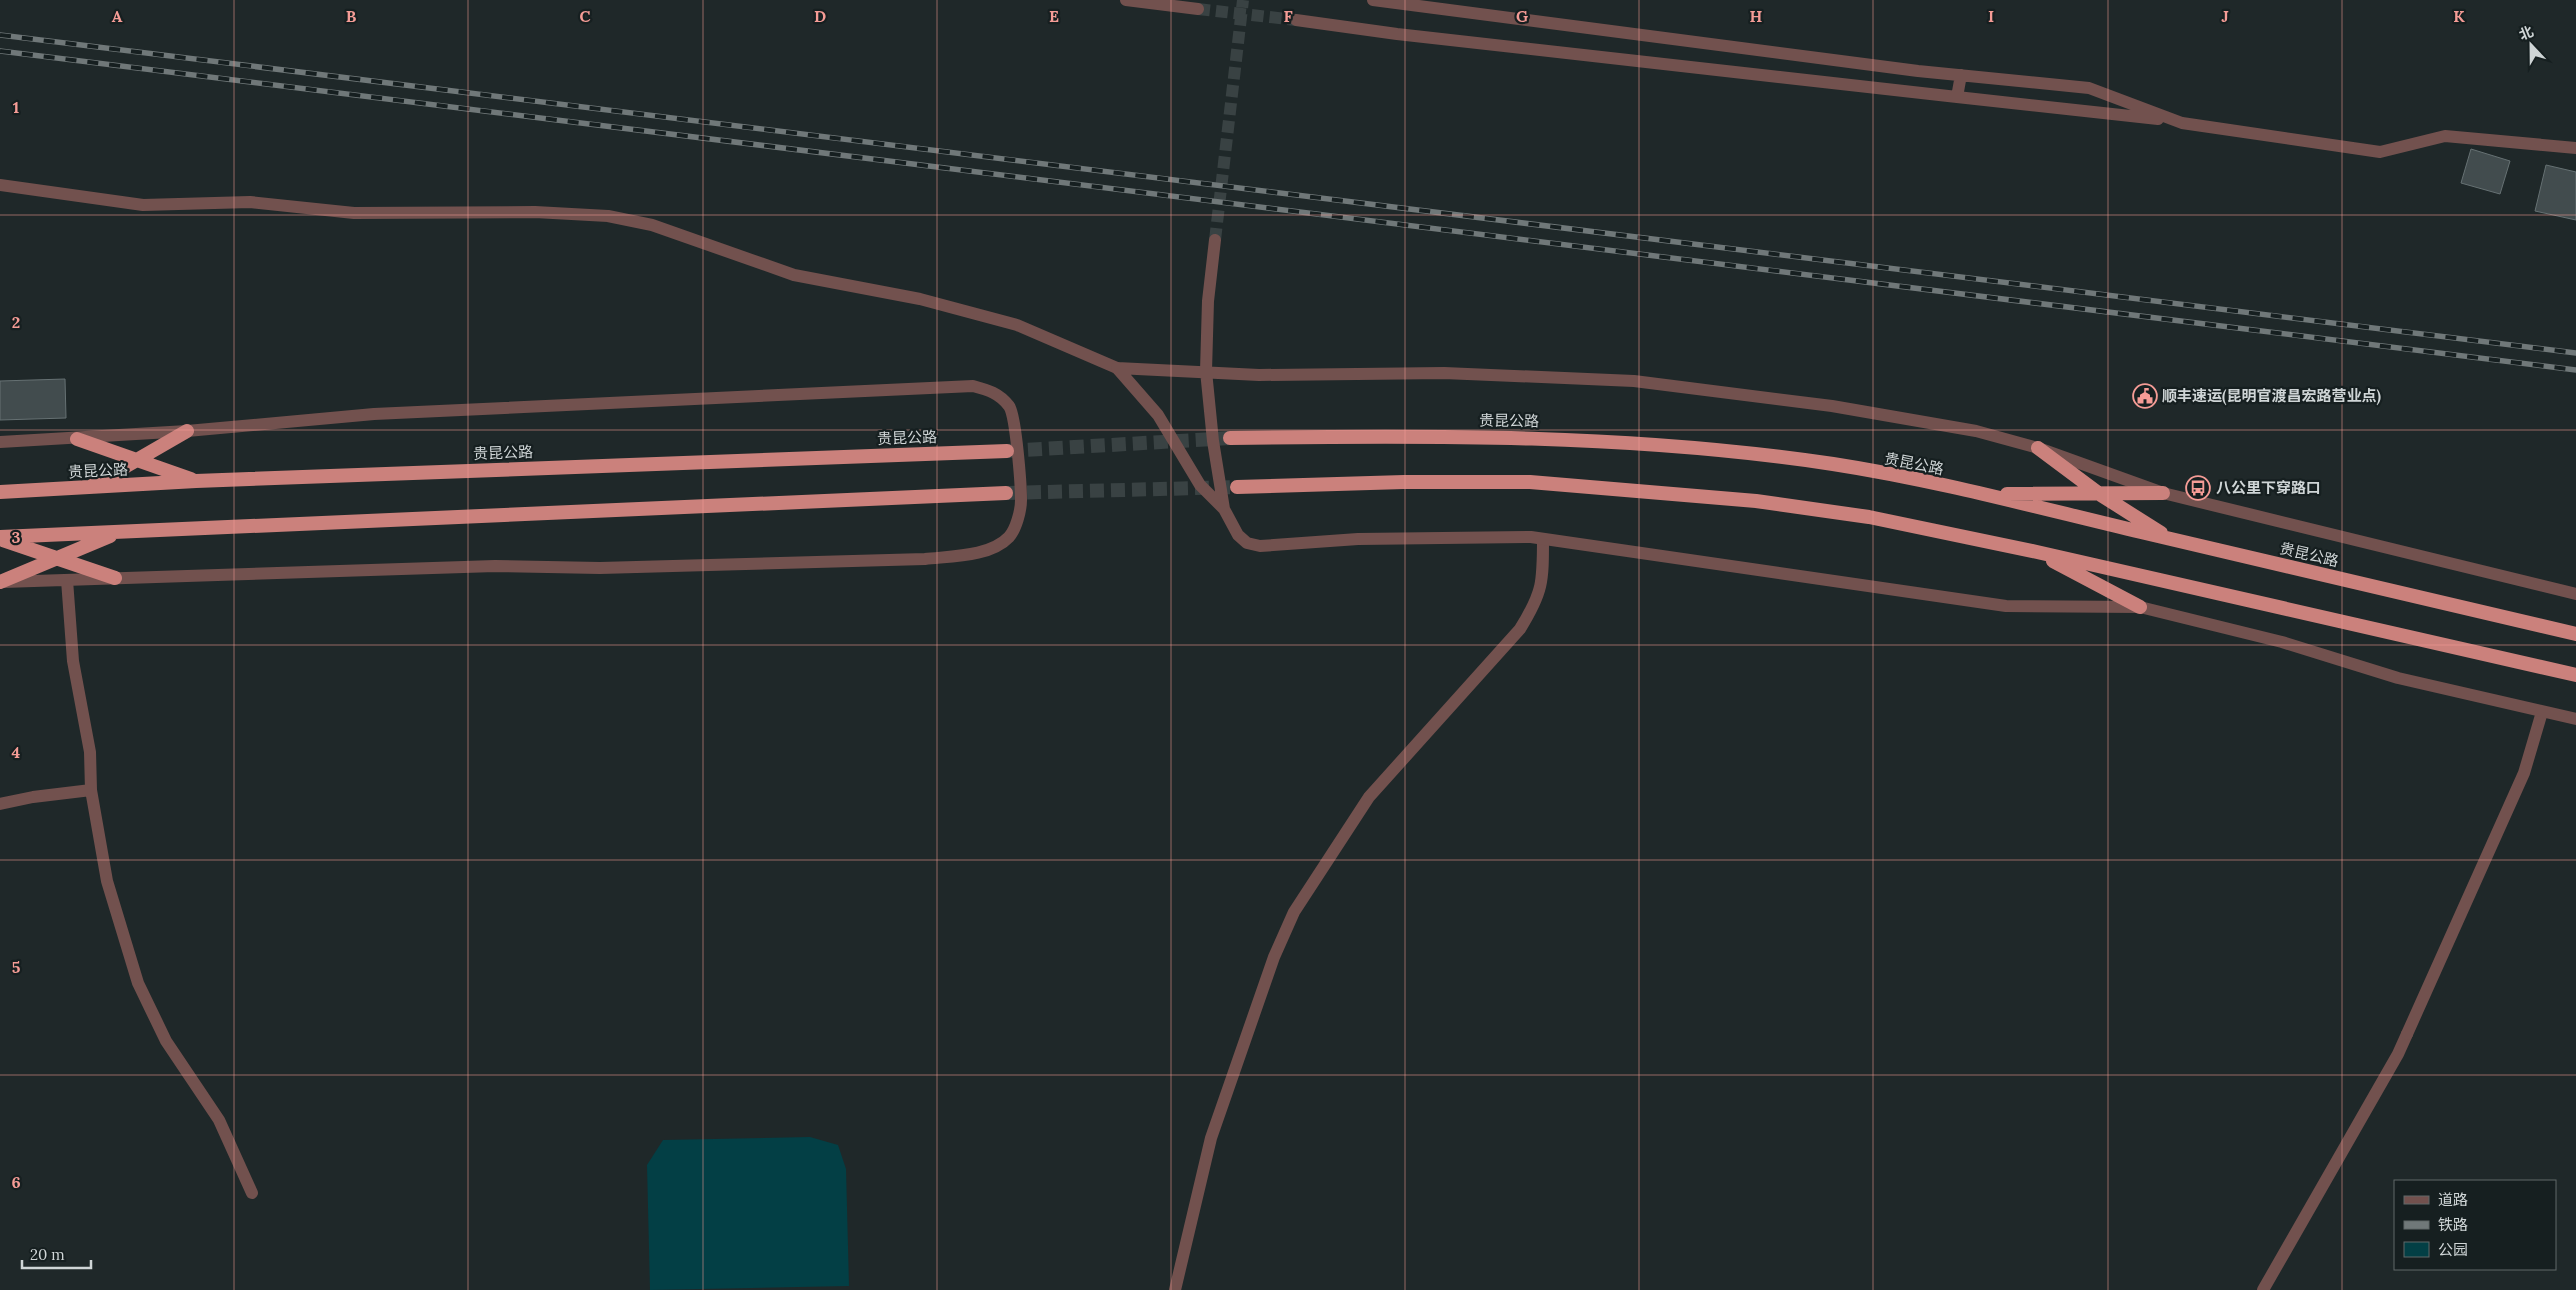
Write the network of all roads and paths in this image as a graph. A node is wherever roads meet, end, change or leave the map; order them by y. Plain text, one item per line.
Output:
1 (1126, 0) edge
2 (1373, 0) edge
3 (1198, 9) tunnel mouth
4 (1296, 20) tunnel mouth
5 (1960, 75) junction
6 (1957, 97) junction
7 (2180, 122) junction
8 (2576, 148) edge
9 (0, 185) edge
10 (1215, 240) tunnel mouth
11 (1117, 368) junction
12 (1206, 371) junction
13 (187, 431) junction
14 (1230, 438) tunnel mouth
15 (77, 439) junction
16 (0, 442) edge
17 (2038, 448) junction
18 (1006, 451) tunnel mouth
19 (137, 460) junction
20 (196, 481) junction
21 (1237, 487) tunnel mouth
22 (87, 488) junction
23 (0, 492) edge
24 (1006, 493) tunnel mouth
25 (2163, 493) junction
26 (1982, 494) junction
27 (2101, 494) junction
28 (1224, 509) junction
29 (120, 532) junction
30 (0, 538) edge
31 (1543, 539) junction
32 (2170, 539) junction
33 (2037, 552) junction
34 (56, 558) junction
35 (115, 578) junction
36 (67, 580) junction
37 (0, 582) edge
38 (2576, 594) edge
39 (2140, 607) junction
40 (2576, 634) edge
41 (2576, 675) edge
42 (2542, 712) junction
43 (2576, 719) edge
44 (91, 790) junction
45 (0, 804) edge
46 (252, 1193) dead end
47 (1175, 1290) edge
48 (2263, 1290) edge

1 - 3 street
2 - 5 street
4 - 6 street
5 - 6 street
5 - 7 street
6 - 7 street
7 - 8 street
9 - 11 street
10 - 12 street
11 - 12 street
11 - 28 street
12 - 17 street
12 - 28 street
13 - 15 street
13 - 19 highway
13 - 35 street
14 - 26 highway, 贵昆公路
15 - 16 street
15 - 19 highway
17 - 25 street
17 - 27 highway
18 - 20 highway, 贵昆公路
19 - 20 highway
19 - 22 highway
20 - 22 highway, 贵昆公路
21 - 33 highway
22 - 23 highway, 贵昆公路
24 - 29 highway
25 - 27 highway
25 - 38 street
26 - 27 highway
26 - 32 highway, 贵昆公路
27 - 32 highway
28 - 31 street
29 - 30 highway
29 - 34 highway
30 - 34 highway
31 - 39 street
31 - 47 street
32 - 40 highway, 贵昆公路
33 - 39 highway
33 - 41 highway
34 - 35 highway
34 - 37 highway
35 - 36 street
36 - 37 street
36 - 44 street
39 - 42 street
42 - 43 street
42 - 48 street
44 - 45 street
44 - 46 street

